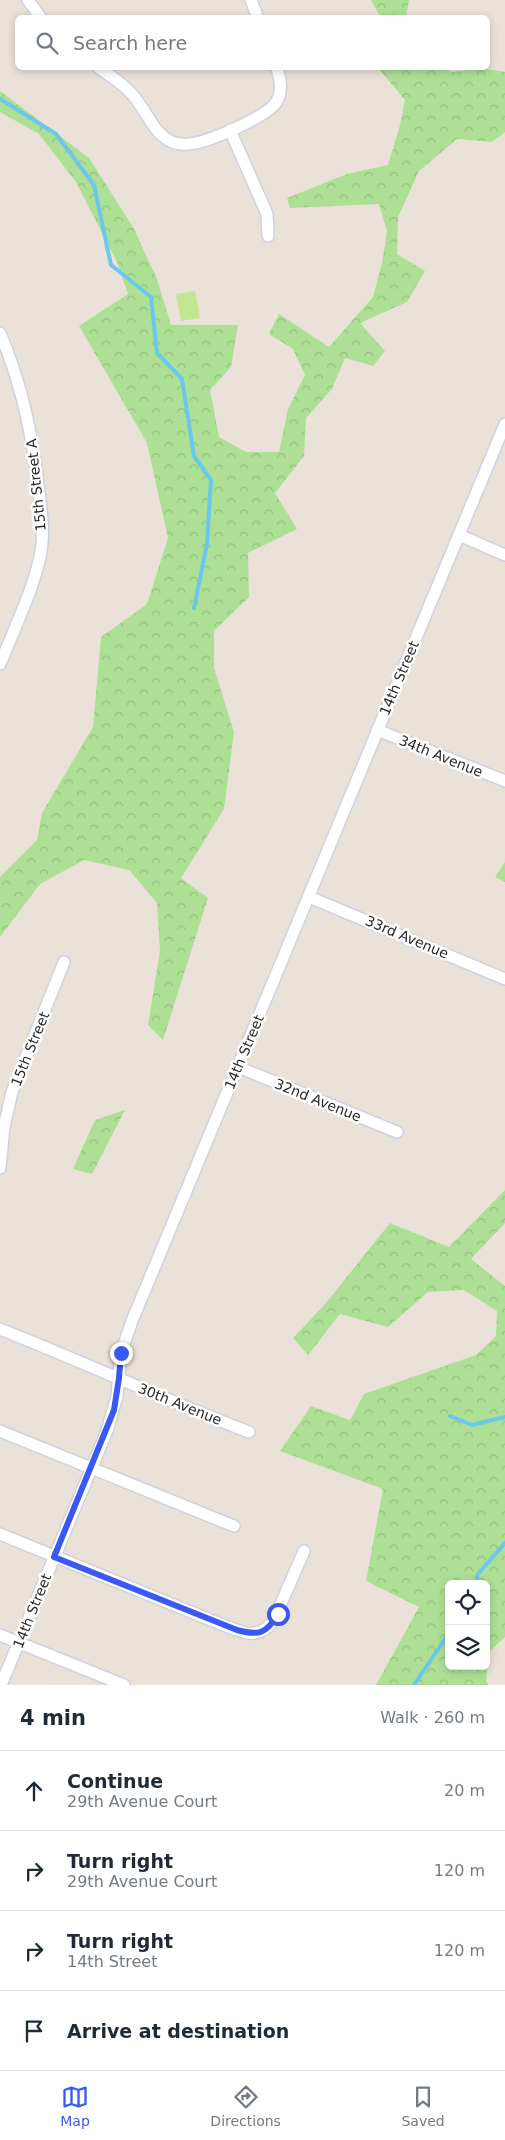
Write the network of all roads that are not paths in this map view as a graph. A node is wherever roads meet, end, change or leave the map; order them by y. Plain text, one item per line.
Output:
1 (28, 0) edge
2 (251, 0) edge
3 (39, 15) edge
4 (257, 15) edge
5 (102, 70) edge
6 (277, 70) edge
7 (230, 130) junction
8 (268, 236) dead end
9 (0, 333) edge
10 (505, 424) edge
11 (459, 535) junction
12 (505, 555) edge
13 (0, 664) edge
14 (377, 730) junction
15 (505, 781) edge
16 (309, 897) junction
17 (64, 962) dead end
18 (505, 979) edge
19 (238, 1067) junction
20 (397, 1132) dead end
21 (0, 1168) edge
22 (0, 1329) edge
23 (119, 1378) junction
24 (0, 1431) edge
25 (249, 1432) dead end
26 (91, 1468) junction
27 (234, 1526) dead end
28 (0, 1534) edge
29 (304, 1551) dead end
30 (54, 1557) junction
31 (0, 1635) edge
32 (19, 1642) junction
33 (2, 1685) edge
34 (124, 1685) edge

1 - 3 street
2 - 4 street
5 - 7 street
6 - 7 street
7 - 8 street
9 - 13 street, 15th Street A
10 - 11 street, 14th Street
11 - 12 street
11 - 14 street, 14th Street
14 - 15 street, 34th Avenue
14 - 16 street, 14th Street
16 - 18 street, 33rd Avenue
16 - 19 street, 14th Street
17 - 21 street, 15th Street
19 - 20 street, 32nd Avenue
19 - 23 street, 14th Street
22 - 23 street, 30th Avenue
23 - 25 street, 30th Avenue
23 - 26 street, 14th Street
24 - 26 street
26 - 27 street
26 - 30 street, 14th Street
28 - 30 street
29 - 30 street
30 - 32 street, 14th Street
31 - 32 street
32 - 33 street, 14th Street
32 - 34 street

